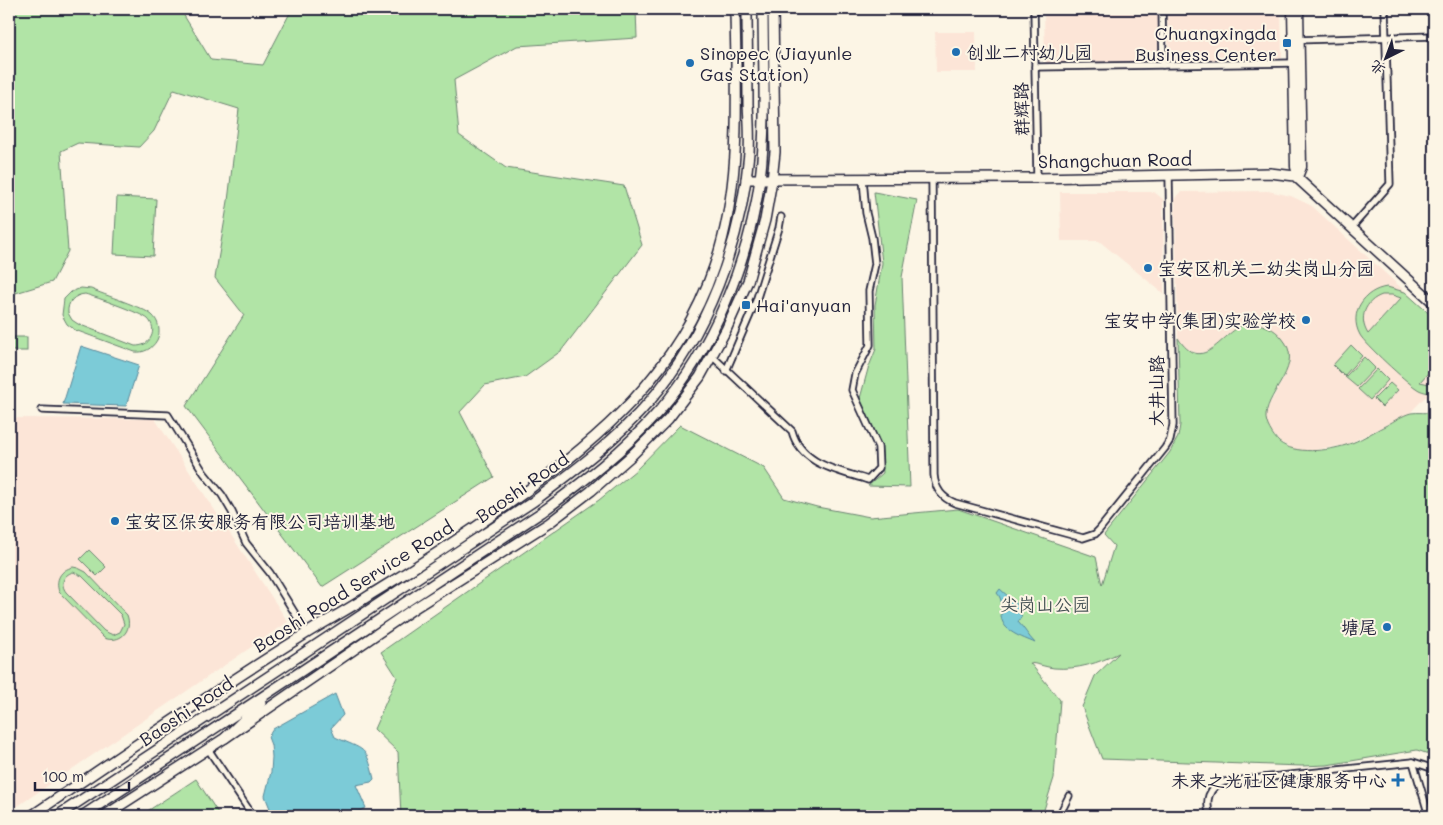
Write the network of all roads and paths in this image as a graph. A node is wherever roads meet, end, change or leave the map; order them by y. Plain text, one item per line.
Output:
1 (735, 9) edge
2 (746, 9) edge
3 (763, 9) edge
4 (773, 9) edge
5 (1034, 9) edge
6 (1162, 9) edge
7 (1292, 9) edge
8 (1300, 9) edge
9 (1386, 9) edge
10 (1386, 36) junction
11 (1434, 36) edge
12 (1296, 40) junction
13 (1293, 63) junction
14 (1163, 65) junction
15 (1035, 66) junction
16 (1169, 176) junction
17 (1298, 177) junction
18 (1038, 178) junction
19 (746, 179) junction
20 (863, 179) junction
21 (932, 179) junction
22 (760, 180) junction
23 (772, 180) junction
24 (781, 216) dead end
25 (1352, 227) junction
26 (1434, 303) edge
27 (712, 356) junction
28 (726, 371) junction
29 (42, 410) dead end
30 (9, 474) edge
31 (9, 495) edge
32 (306, 633) junction
33 (274, 689) junction
34 (225, 738) junction
35 (208, 749) junction
36 (1413, 762) junction
37 (1434, 769) edge
38 (1069, 796) dead end
39 (31, 816) edge
40 (57, 816) edge
41 (82, 816) edge
42 (104, 816) edge
43 (253, 816) edge
44 (1059, 816) edge
45 (1210, 816) edge
46 (1429, 816) edge

1 - 32 main road, Baoshi Road Service Road
2 - 19 main road, Baoshi Road
3 - 22 main road, Baoshi Road
4 - 23 main road
5 - 15 street, 群辉路
6 - 14 street
7 - 12 street
8 - 12 street
9 - 10 street
10 - 11 street
10 - 12 street
10 - 25 street
12 - 13 street
12 - 17 street
13 - 14 street
13 - 17 street
14 - 15 street
15 - 18 street, 群辉路
16 - 17 main road, Shangchuan Road
16 - 18 main road, Shangchuan Road
16 - 21 street, 大井山路
17 - 25 main road
18 - 21 main road, Shangchuan Road
19 - 22 main road, Shangchuan Road
19 - 40 main road, Baoshi Road
20 - 21 main road, Shangchuan Road
20 - 23 main road, Shangchuan Road
20 - 28 street
22 - 23 main road, Shangchuan Road
22 - 33 main road, Baoshi Road
23 - 27 main road
24 - 28 street
25 - 26 main road
27 - 28 street
27 - 34 main road
29 - 32 street
30 - 31 street
32 - 39 main road, Baoshi Road Service Road
33 - 34 main road
33 - 41 main road, Baoshi Road
34 - 35 main road
35 - 42 main road
35 - 43 street
36 - 37 street
36 - 45 street
36 - 46 street
38 - 44 street

